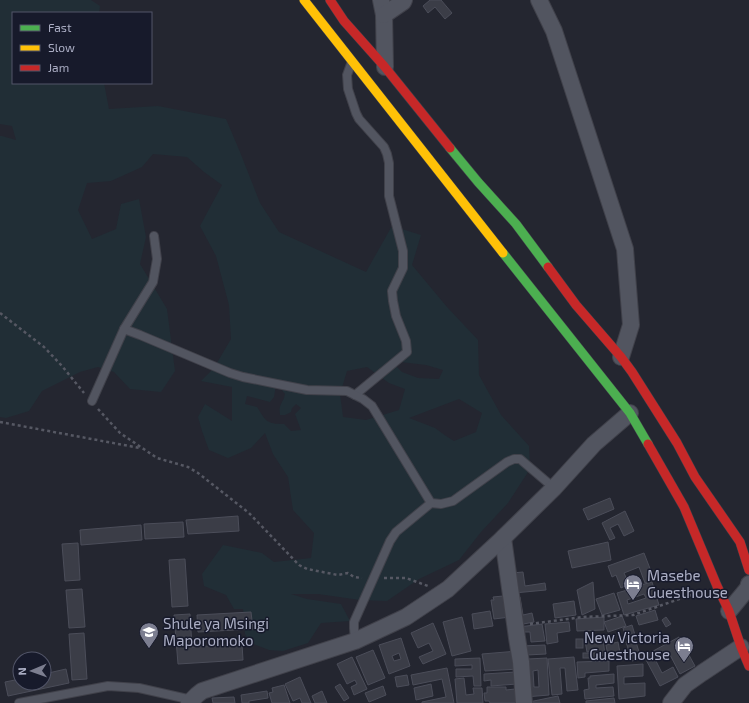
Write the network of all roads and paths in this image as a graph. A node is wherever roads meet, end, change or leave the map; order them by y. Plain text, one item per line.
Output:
1 (304, 0) edge
2 (330, 0) edge
3 (404, 0) edge
4 (539, 0) edge
5 (383, 7) edge
6 (352, 61) junction
7 (385, 67) junction
8 (154, 236) dead end
9 (0, 313) edge
10 (124, 329) junction
11 (621, 357) junction
12 (355, 395) junction
13 (92, 402) junction
14 (630, 413) junction
15 (0, 422) edge
16 (143, 448) junction
17 (554, 488) junction
18 (431, 503) junction
19 (503, 538) junction
20 (749, 570) edge
21 (373, 581) junction
22 (749, 584) edge
23 (717, 586) junction
24 (448, 589) junction
25 (729, 611) junction
26 (515, 625) junction
27 (355, 641) junction
28 (741, 647) junction
29 (749, 666) edge
30 (190, 701) edge
31 (19, 703) edge
32 (524, 703) edge
33 (671, 703) edge

1 - 6 main road
2 - 7 main road
3 - 5 street
4 - 11 street
5 - 7 street
6 - 12 lane
6 - 14 main road
7 - 11 main road
8 - 10 lane
9 - 13 path
10 - 12 lane
10 - 13 lane
11 - 20 main road
12 - 18 lane
13 - 16 path
14 - 17 street
14 - 23 main road
15 - 16 path
16 - 21 path
17 - 18 lane
17 - 19 street
18 - 21 lane
19 - 24 street
19 - 26 street
21 - 24 path
21 - 27 lane
22 - 25 street
23 - 25 main road
23 - 26 path
24 - 27 street
25 - 28 main road
26 - 32 street
27 - 30 street
28 - 29 main road
28 - 33 street
30 - 31 lane

